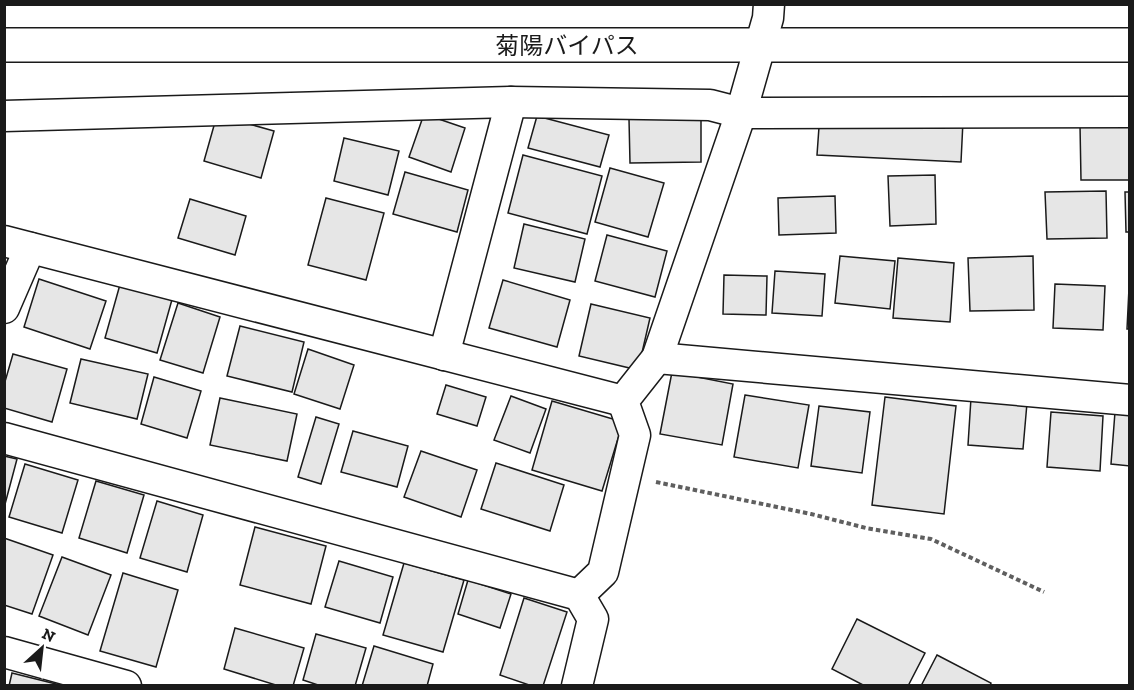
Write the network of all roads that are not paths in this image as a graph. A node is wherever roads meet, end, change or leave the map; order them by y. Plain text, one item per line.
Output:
1 (768, 4) edge
2 (4, 45) edge
3 (1130, 45) edge
4 (759, 46) junction
5 (511, 102) junction
6 (1130, 112) edge
7 (741, 113) junction
8 (4, 116) edge
9 (17, 245) edge
10 (4, 308) edge
11 (444, 355) junction
12 (657, 357) junction
13 (1130, 400) edge
14 (623, 401) junction
15 (4, 438) edge
16 (579, 595) junction
17 (4, 652) edge
18 (126, 686) edge
19 (577, 686) edge

1 - 4 street
2 - 4 highway, 菊陽バイパス
3 - 4 highway, 菊陽バイパス
4 - 7 street
5 - 7 street
5 - 8 street
5 - 11 street
6 - 7 street
7 - 12 street
9 - 10 street
9 - 11 street
11 - 14 street
12 - 13 street
12 - 14 street
14 - 16 street
15 - 16 street
16 - 19 street
17 - 18 street

